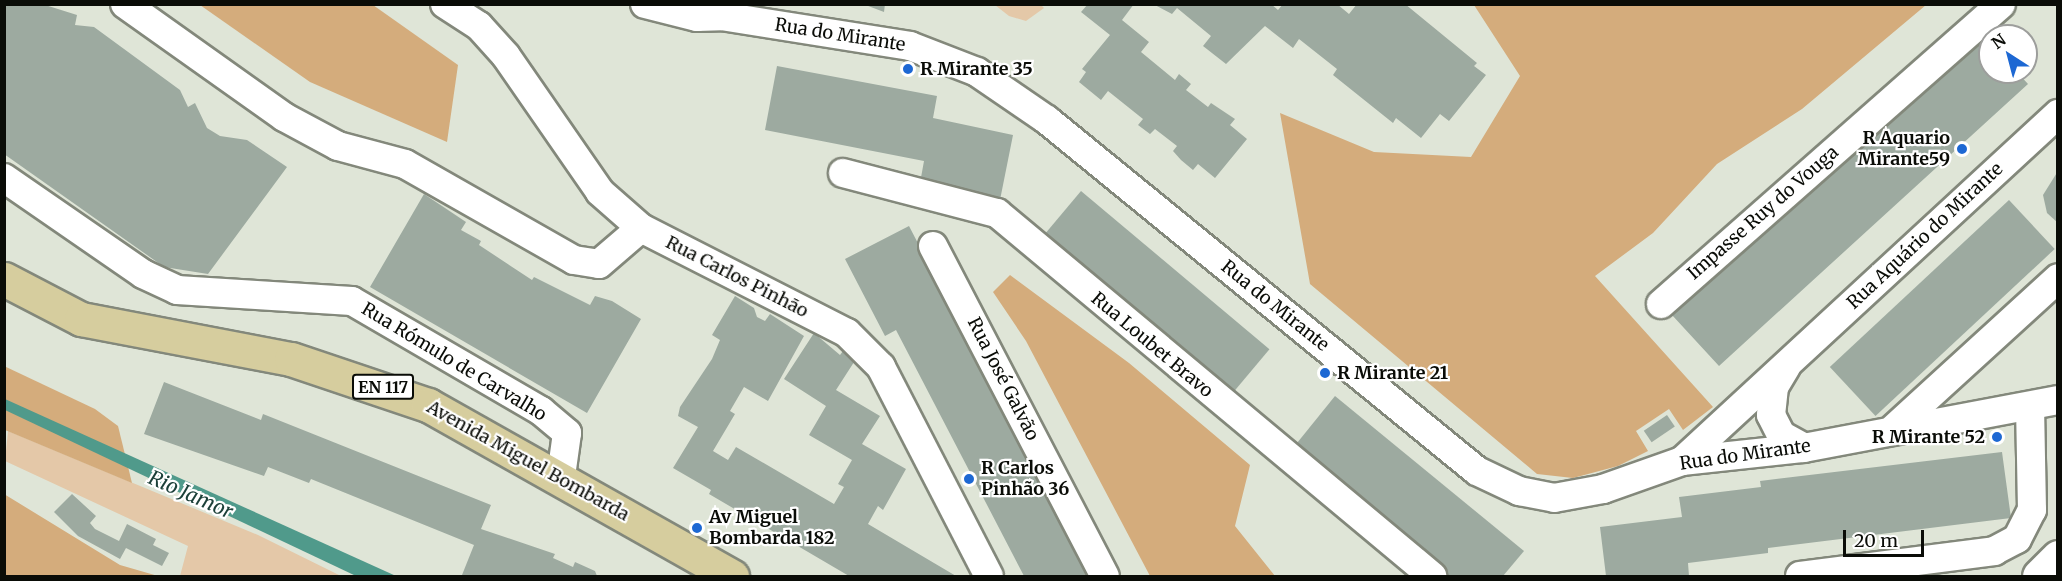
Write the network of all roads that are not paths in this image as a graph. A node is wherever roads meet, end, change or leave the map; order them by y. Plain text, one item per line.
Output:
1 (125, 4) edge
2 (445, 4) edge
3 (645, 4) edge
4 (789, 4) edge
5 (2001, 4) edge
6 (726, 10) edge
7 (805, 29) junction
8 (2058, 114) edge
9 (843, 173) dead end
10 (4, 178) edge
11 (641, 228) junction
12 (933, 246) dead end
13 (4, 279) edge
14 (2058, 279) edge
15 (1660, 304) dead end
16 (1792, 357) junction
17 (2058, 400) edge
18 (2030, 408) junction
19 (1894, 428) junction
20 (1804, 448) junction
21 (1682, 461) junction
22 (561, 476) junction
23 (2058, 557) edge
24 (732, 576) edge
25 (989, 576) edge
26 (1105, 576) edge
27 (1432, 576) edge
28 (1800, 576) edge
29 (2040, 576) edge

1 - 11 street
2 - 11 street, Rua Carlos Pinhão
3 - 6 street, Rua do Mirante
4 - 7 street
5 - 15 street, Impasse Ruy do Vouga
6 - 7 street, Rua do Mirante
7 - 21 street, Rua do Mirante
8 - 16 street, Rua Aquário do Mirante
9 - 27 street, Rua Loubet Bravo
10 - 22 street, Rua Rómulo de Carvalho
11 - 25 street, Rua Carlos Pinhão
12 - 26 street, Rua José Galvão
13 - 22 main road, Avenida Miguel Bombarda / EN 117
14 - 19 street
16 - 20 street, Rua Aquário do Mirante
16 - 21 street, Rua Aquário do Mirante
17 - 18 street, Rua do Mirante
18 - 19 street, Rua do Mirante
18 - 28 street
19 - 20 street, Rua do Mirante
20 - 21 street, Rua do Mirante
22 - 24 main road, Avenida Miguel Bombarda / EN 117
23 - 29 street

